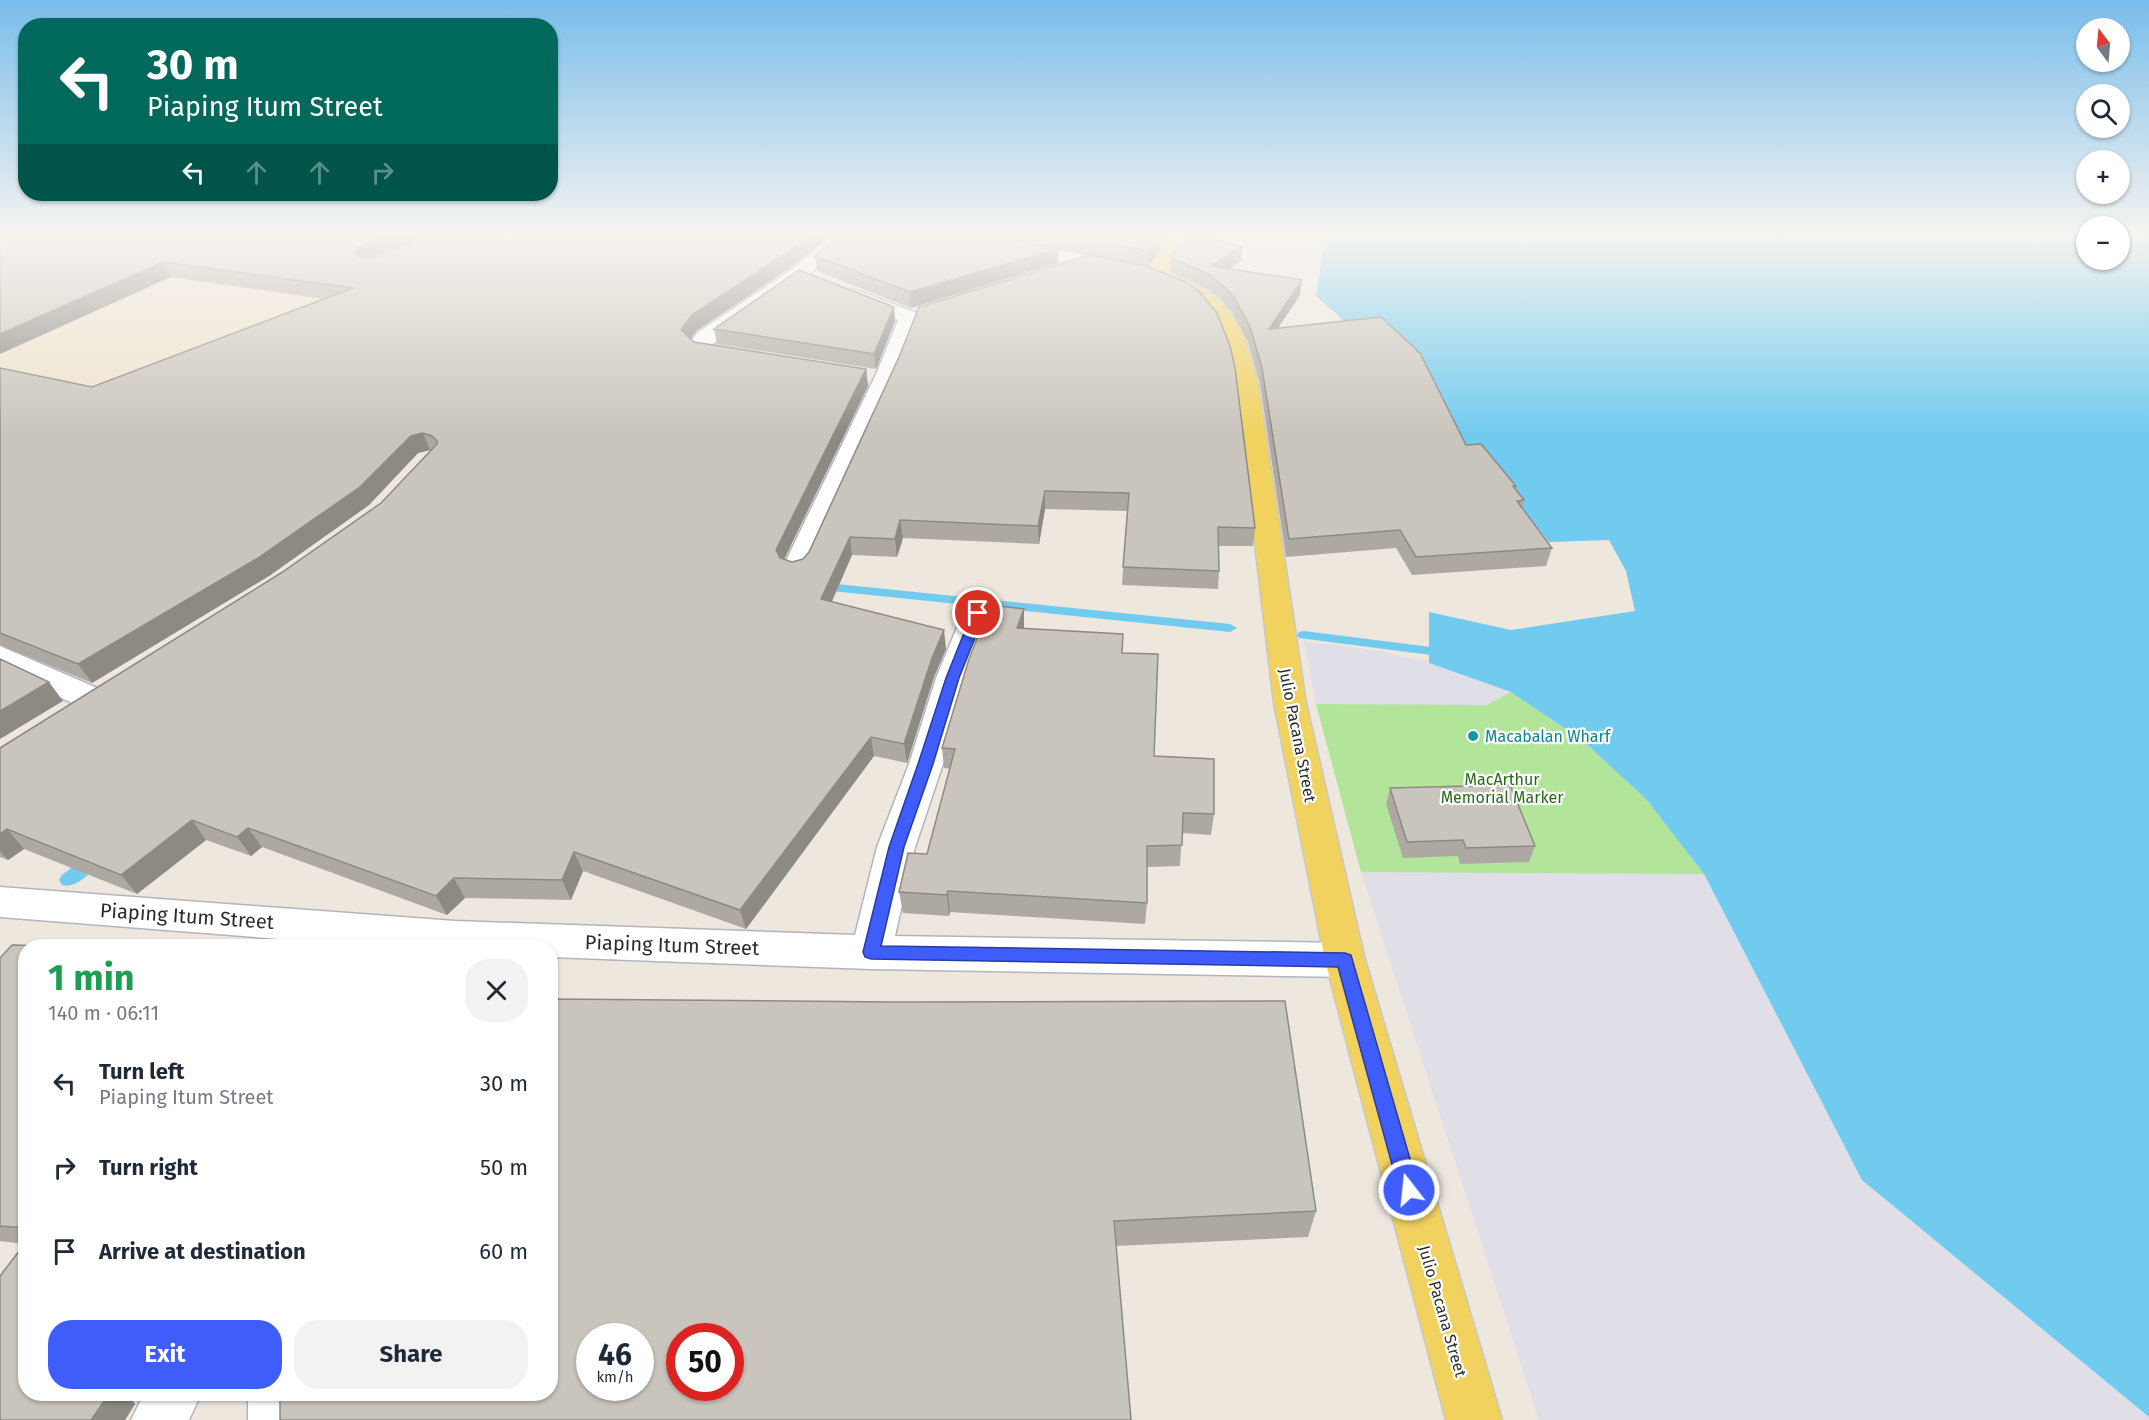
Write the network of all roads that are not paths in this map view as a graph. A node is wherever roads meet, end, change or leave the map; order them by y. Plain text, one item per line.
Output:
1 (757, 302) edge
2 (872, 302) edge
3 (1212, 302) edge
4 (933, 310) edge
5 (910, 318) junction
6 (762, 359) edge
7 (796, 569) edge
8 (978, 613) dead end
9 (0, 656) edge
10 (64, 717) edge
11 (0, 902) edge
12 (418, 939) edge
13 (558, 945) edge
14 (871, 952) junction
15 (1345, 960) junction
16 (170, 1401) edge
17 (275, 1401) edge
18 (159, 1420) edge
19 (276, 1420) edge
20 (1474, 1420) edge

1 - 6 street
2 - 5 street
3 - 15 main road, Julio Pacana Street
4 - 5 street
5 - 7 street
8 - 14 street
9 - 10 street
11 - 12 street, Piaping Itum Street
13 - 14 street, Piaping Itum Street
14 - 15 street, Piaping Itum Street
15 - 20 main road, Julio Pacana Street
16 - 18 street
17 - 19 street

